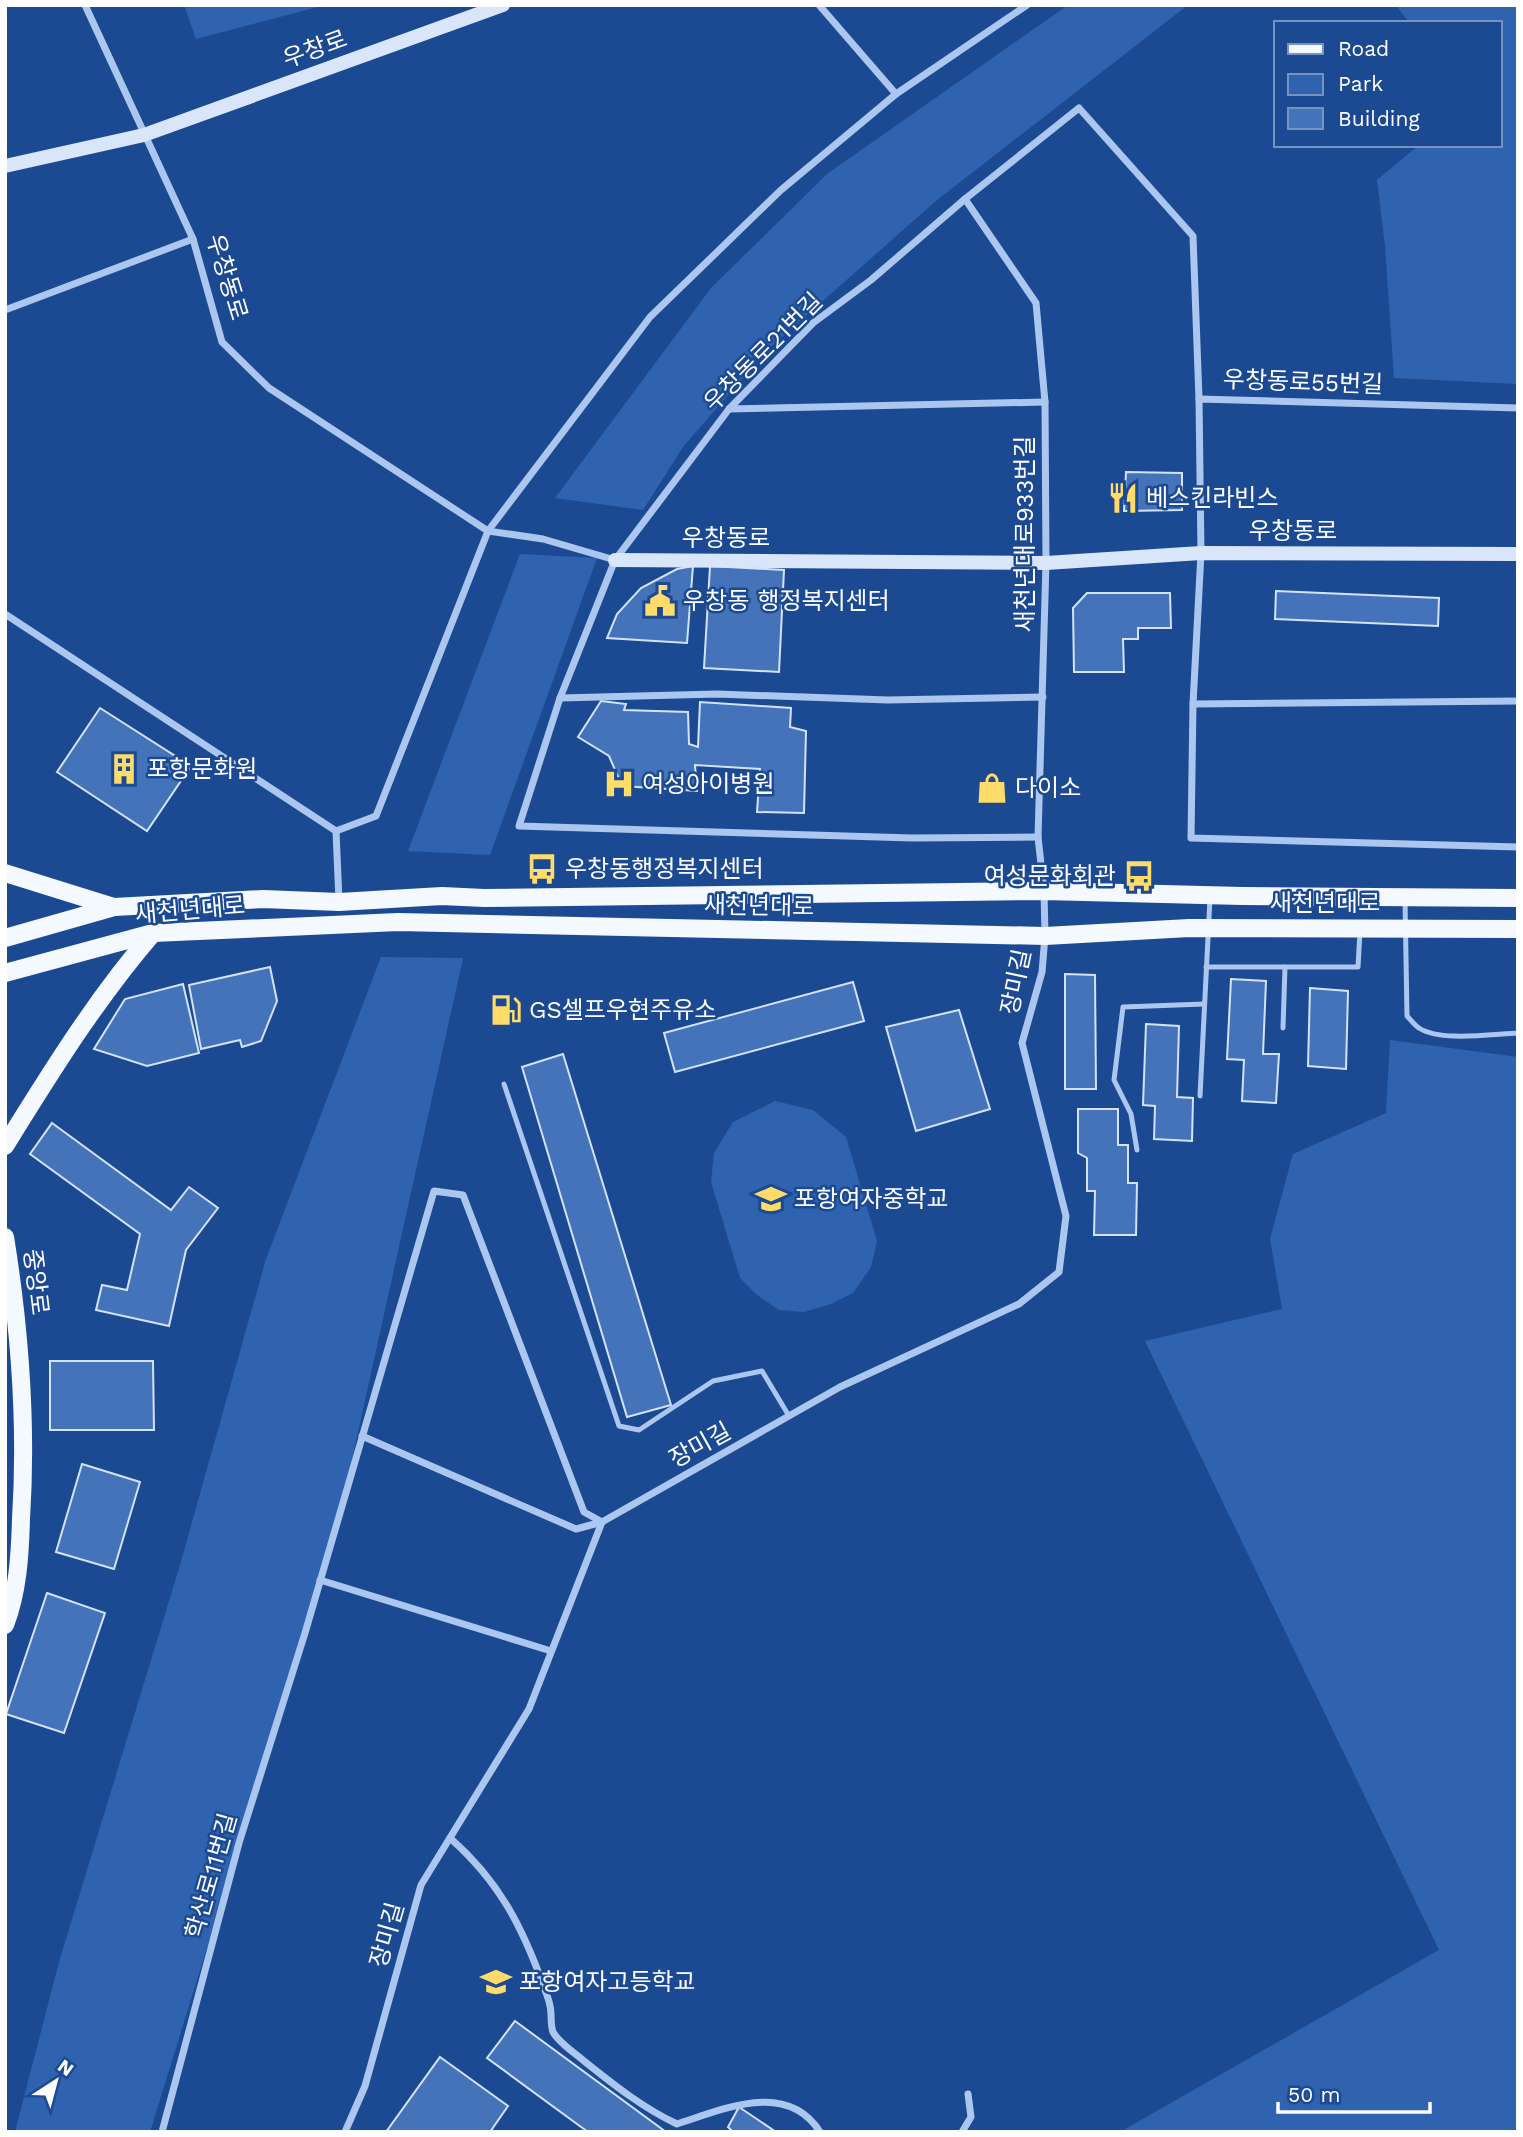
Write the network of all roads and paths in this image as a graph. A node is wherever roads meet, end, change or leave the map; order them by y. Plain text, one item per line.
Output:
1 (85, 5) edge
2 (503, 5) edge
3 (818, 5) edge
4 (1027, 5) edge
5 (896, 94) junction
6 (144, 135) junction
7 (5, 166) edge
8 (965, 199) junction
9 (193, 239) junction
10 (5, 310) edge
11 (1199, 399) junction
12 (1045, 402) junction
13 (1518, 408) edge
14 (729, 409) junction
15 (488, 531) junction
16 (1201, 553) junction
17 (1518, 554) edge
18 (615, 560) junction
19 (1046, 564) junction
20 (5, 614) edge
21 (1043, 697) junction
22 (560, 698) junction
23 (1518, 701) edge
24 (1194, 704) junction
25 (336, 831) junction
26 (1038, 837) junction
27 (1518, 847) edge
28 (5, 873) edge
29 (1044, 891) junction
30 (1210, 895) junction
31 (1405, 897) junction
32 (1518, 898) edge
33 (339, 902) junction
34 (114, 907) junction
35 (1209, 928) junction
36 (1360, 928) junction
37 (1405, 928) junction
38 (1518, 929) edge
39 (153, 933) junction
40 (1045, 936) junction
41 (5, 938) edge
42 (1206, 967) junction
43 (1285, 967) junction
44 (5, 973) edge
45 (1205, 1004) junction
46 (1283, 1028) dead end
47 (1518, 1033) edge
48 (504, 1084) dead end
49 (1200, 1096) dead end
50 (5, 1146) edge
51 (1137, 1150) dead end
52 (5, 1237) edge
53 (789, 1416) junction
54 (362, 1436) junction
55 (601, 1522) junction
56 (320, 1580) junction
57 (5, 1625) edge
58 (551, 1651) junction
59 (450, 1838) junction
60 (968, 2094) dead end
61 (162, 2132) edge
62 (345, 2132) edge
63 (820, 2132) edge
64 (962, 2132) edge

1 - 6 street, 우창동로
2 - 6 main road, 우창로
3 - 5 street
4 - 5 street
5 - 15 street
6 - 7 main road, 우창로
6 - 9 street, 우창동로
8 - 11 street, 우창동로21번길
8 - 12 street, 새천년대로933번길
8 - 14 street, 우창동로21번길
9 - 10 street
9 - 15 street, 우창동로
11 - 13 street, 우창동로55번길
11 - 16 street, 우창동로55번길
12 - 14 street
12 - 19 street, 새천년대로933번길
14 - 18 street, 우창동로21번길
15 - 18 street, 우창동로
15 - 25 street
16 - 17 main road, 우창동로
16 - 19 main road, 우창동로
16 - 24 street, 우창동로55번길
18 - 19 main road, 우창동로
18 - 22 street, 우창동로21번길
19 - 21 street, 새천년대로933번길
20 - 25 street
21 - 22 street
21 - 26 street, 새천년대로933번길
22 - 26 street, 우창동로21번길
23 - 24 street
24 - 27 street, 우창동로55번길
25 - 33 street
26 - 29 street, 새천년대로933번길
28 - 34 main road
29 - 30 main road, 새천년대로
29 - 33 main road, 새천년대로
29 - 40 street, 장미길
30 - 31 main road, 새천년대로
30 - 35 lane
31 - 32 main road, 새천년대로
31 - 37 lane
33 - 34 main road, 새천년대로
34 - 41 main road, 새천년대로
35 - 36 main road, 새천년대로
35 - 40 main road, 새천년대로
35 - 42 lane
36 - 37 main road, 새천년대로
36 - 43 lane
37 - 38 main road, 새천년대로
37 - 47 lane
39 - 40 main road, 새천년대로
39 - 44 main road, 새천년대로
39 - 50 main road
40 - 53 street, 장미길
42 - 43 lane
42 - 45 lane
43 - 46 lane
45 - 49 lane
45 - 51 lane
48 - 53 lane
52 - 57 main road, 중앙로
53 - 55 street, 장미길
54 - 55 street
54 - 55 street, 학산로11번길
54 - 56 street, 학산로11번길
55 - 58 street, 장미길
56 - 58 street
56 - 61 street, 학산로11번길
58 - 59 street, 장미길
59 - 62 street, 장미길
59 - 63 street
60 - 64 street

